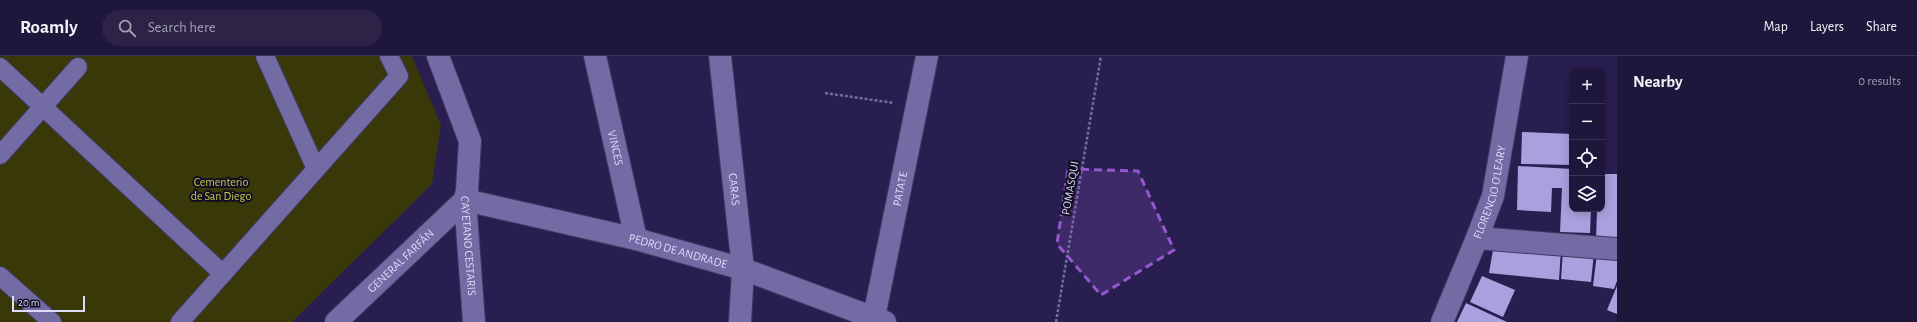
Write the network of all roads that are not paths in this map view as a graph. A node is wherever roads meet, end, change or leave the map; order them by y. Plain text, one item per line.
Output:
1 (265, 56) edge
2 (389, 56) edge
3 (438, 56) edge
4 (595, 56) edge
5 (720, 56) edge
6 (927, 56) edge
7 (1517, 56) edge
8 (0, 67) edge
9 (78, 67) dead end
10 (43, 107) junction
11 (0, 155) edge
12 (316, 169) junction
13 (465, 200) junction
14 (1477, 238) junction
15 (636, 239) junction
16 (1617, 249) edge
17 (743, 269) junction
18 (223, 274) junction
19 (0, 276) edge
20 (877, 321) edge
21 (52, 322) edge
22 (180, 322) edge
23 (336, 322) edge
24 (474, 322) edge
25 (740, 322) edge
26 (1442, 322) edge

1 - 12 street
2 - 12 street
3 - 13 street, CAYETANO CESTARIS
4 - 15 street, VINCES
5 - 17 street, CARAS
6 - 20 street, PATATE
7 - 14 street, FLORENCIO O'LEARY
8 - 10 street
9 - 10 street
10 - 11 street
10 - 18 street
12 - 18 street
13 - 15 street, PEDRO DE ANDRADE
13 - 23 street, GENERAL FARFÁN
13 - 24 street, CAYETANO CESTARIS
14 - 16 street
14 - 26 street, FLORENCIO O'LEARY
15 - 17 street, PEDRO DE ANDRADE
17 - 20 street, PEDRO DE ANDRADE
17 - 25 street, CARAS
18 - 22 street
19 - 21 street

